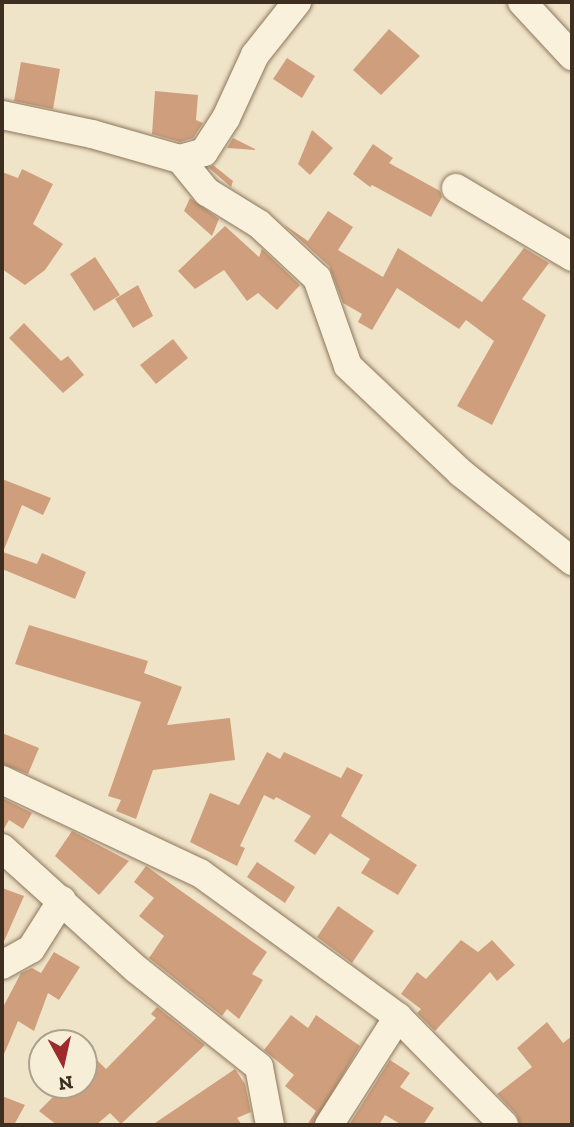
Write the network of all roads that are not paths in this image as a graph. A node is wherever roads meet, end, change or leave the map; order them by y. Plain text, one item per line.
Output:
1 (297, 2) edge
2 (522, 2) edge
3 (572, 56) edge
4 (2, 115) edge
5 (180, 159) junction
6 (456, 188) dead end
7 (572, 257) edge
8 (572, 561) edge
9 (2, 780) edge
10 (2, 848) edge
11 (62, 900) junction
12 (2, 965) edge
13 (398, 1017) junction
14 (270, 1125) edge
15 (329, 1125) edge
16 (504, 1125) edge

1 - 5 street
2 - 3 street
4 - 5 street
5 - 8 street
6 - 7 street
9 - 13 street
10 - 11 street
11 - 12 street
11 - 14 street
13 - 15 street
13 - 16 street

